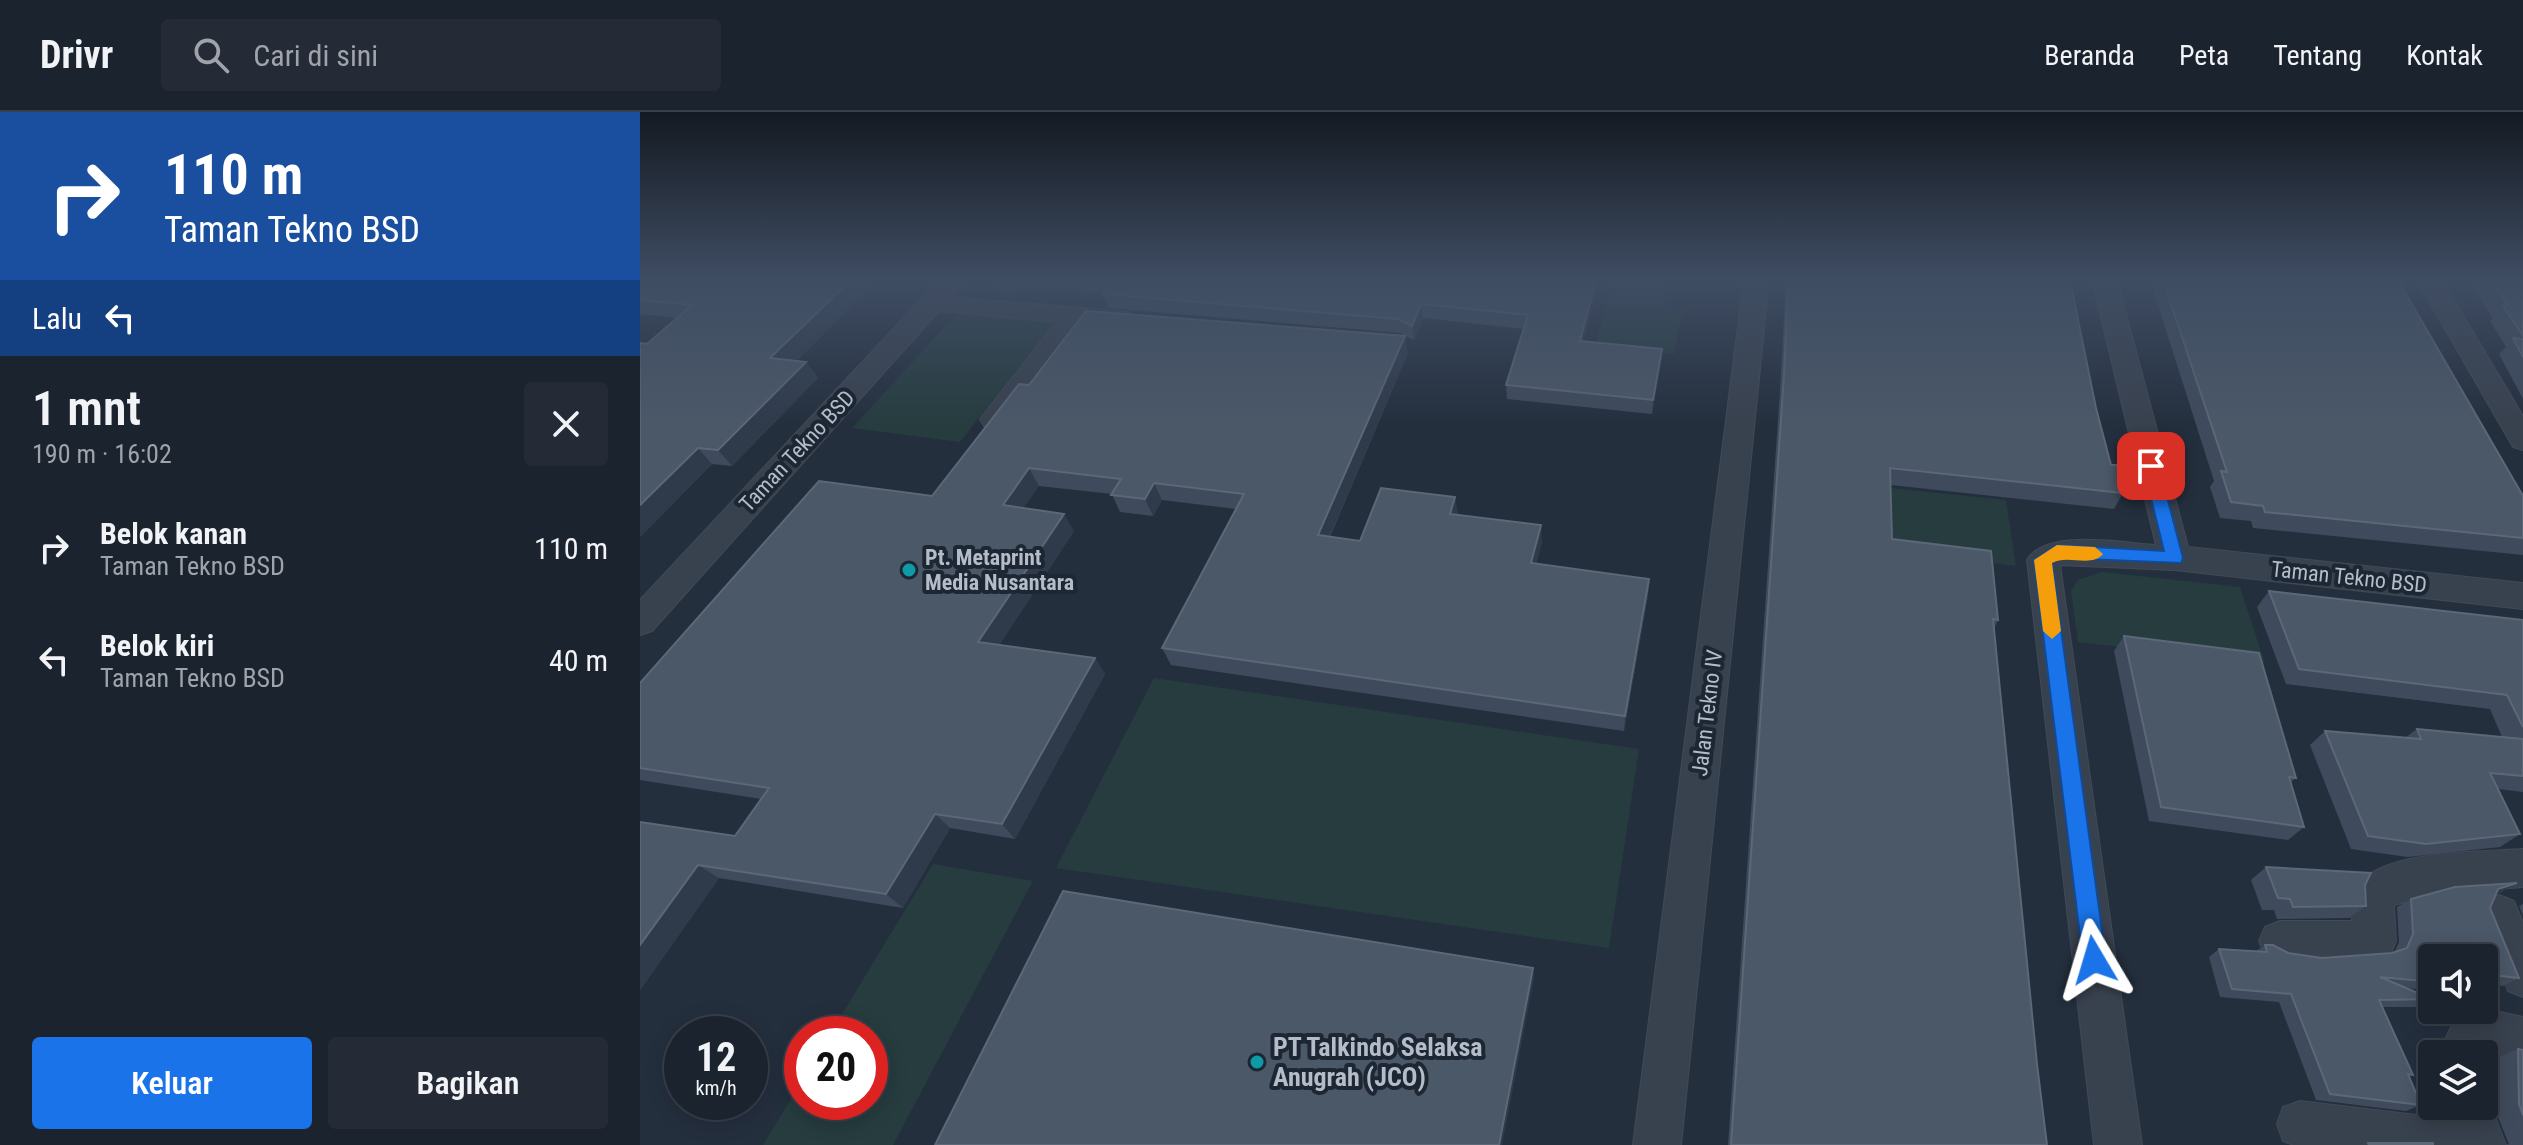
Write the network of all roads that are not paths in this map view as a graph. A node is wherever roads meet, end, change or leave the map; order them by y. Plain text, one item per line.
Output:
1 (910, 328) edge
2 (1065, 328) edge
3 (1751, 328) edge
4 (2116, 328) edge
5 (2457, 328) edge
6 (2523, 440) edge
7 (973, 445) edge
8 (2175, 558) junction
9 (2523, 596) edge
10 (640, 622) edge
11 (2499, 886) edge
12 (2280, 941) dead end
13 (2523, 976) edge
14 (2523, 1039) edge
15 (2465, 1040) edge
16 (2474, 1120) edge
17 (2300, 1124) dead end
18 (1657, 1145) edge
19 (2118, 1145) edge
20 (2468, 1145) edge
21 (2482, 1145) edge

1 - 10 street, Taman Tekno BSD
2 - 7 street
3 - 18 street, Jalan Tekno IV
4 - 8 street
5 - 6 street
8 - 9 street, Taman Tekno BSD
8 - 19 street, Taman Tekno BSD
11 - 12 street
11 - 13 street
14 - 15 street
16 - 21 street
17 - 20 street

